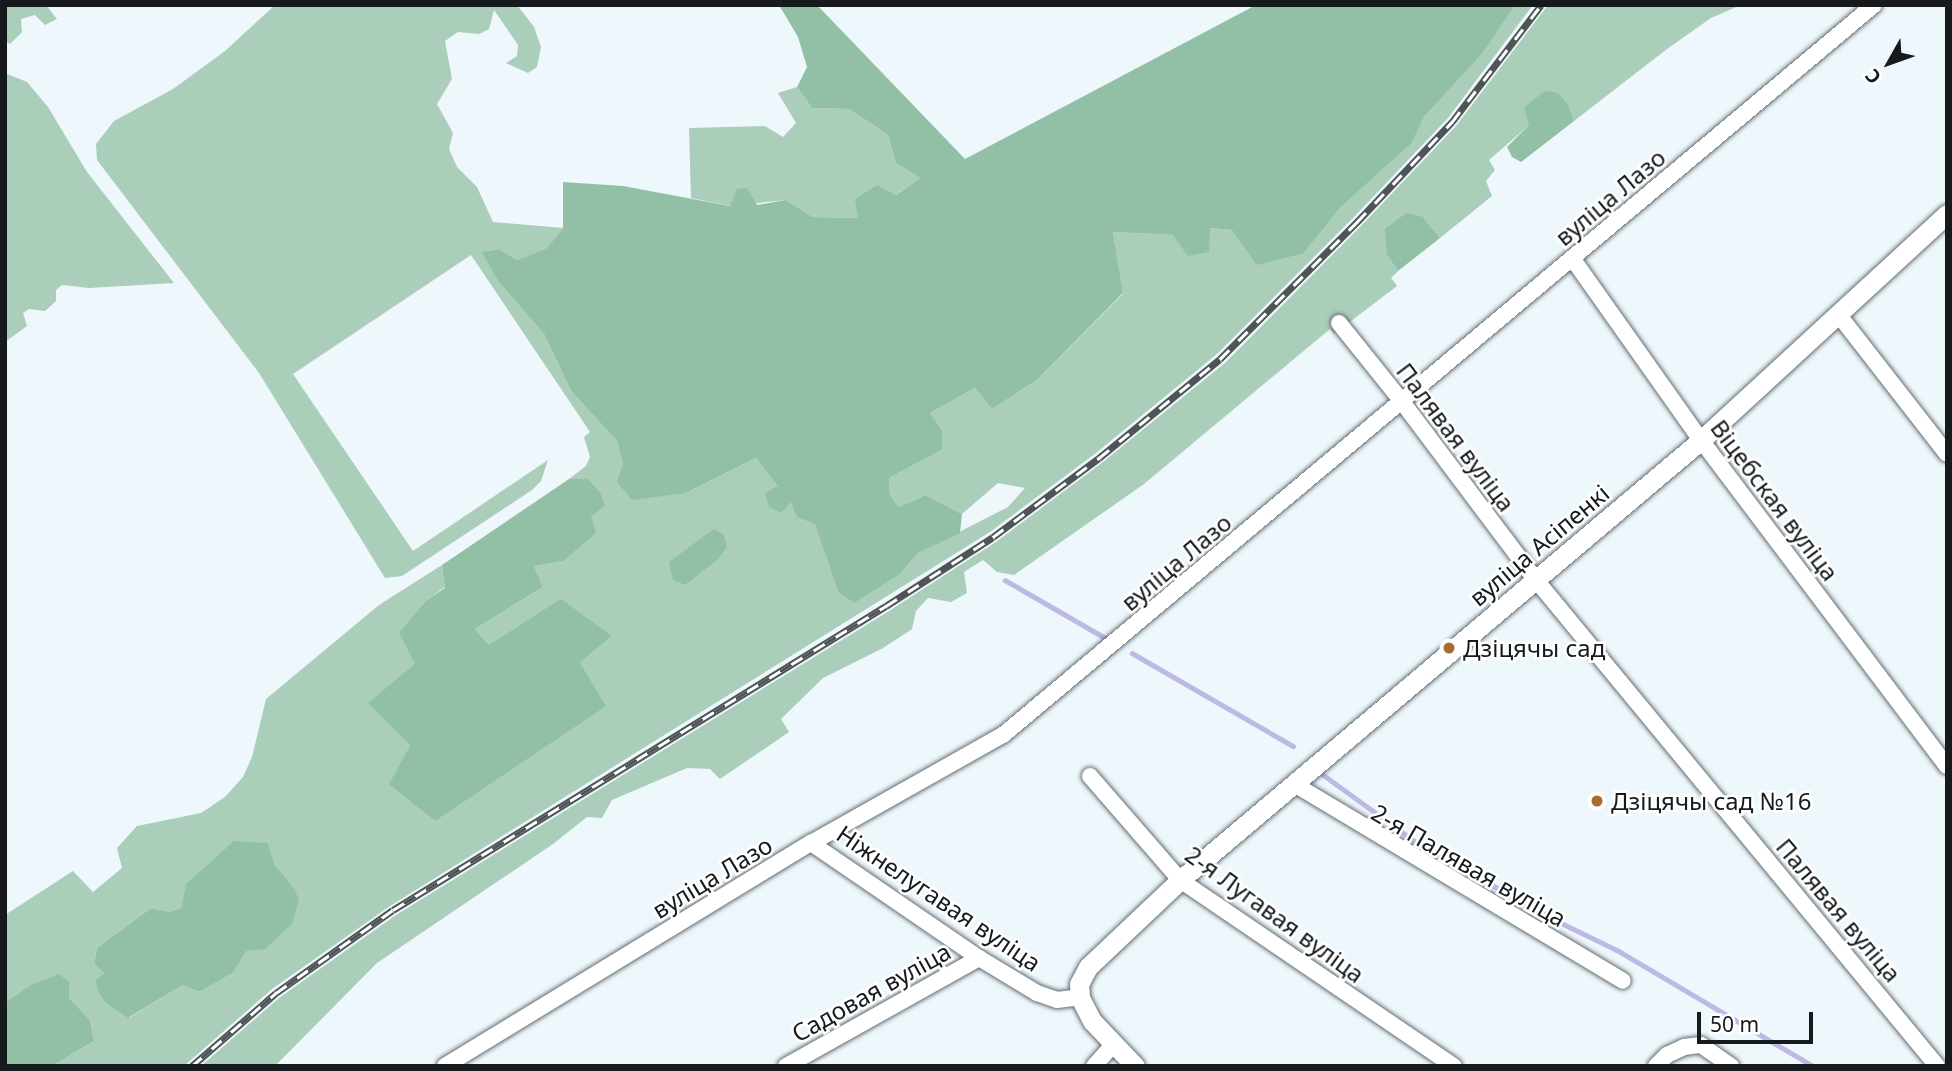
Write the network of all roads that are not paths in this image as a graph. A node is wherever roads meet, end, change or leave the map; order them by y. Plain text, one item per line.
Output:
1 (1874, 5) edge
2 (1947, 214) edge
3 (1572, 258) junction
4 (1838, 314) junction
5 (1339, 323) dead end
6 (1403, 403) junction
7 (1701, 440) junction
8 (1947, 454) edge
9 (1536, 580) junction
10 (1947, 766) edge
11 (1090, 776) dead end
12 (1294, 785) junction
13 (811, 843) junction
14 (1180, 880) junction
15 (979, 958) junction
16 (1623, 981) dead end
17 (1080, 997) junction
18 (1112, 1045) junction
19 (445, 1066) edge
20 (786, 1066) edge
21 (1094, 1066) edge
22 (1135, 1066) edge
23 (1454, 1066) edge
24 (1656, 1066) edge
25 (1731, 1066) edge
26 (1937, 1066) edge

1 - 3 street, вуліца Лазо
2 - 4 street, вуліца Асіпенкі
3 - 6 street, вуліца Лазо
3 - 7 street, Віцебская вуліца
4 - 7 street, вуліца Асіпенкі
4 - 8 street
5 - 6 street, Палявая вуліца
6 - 9 street, Палявая вуліца
6 - 13 street, вуліца Лазо
7 - 9 street, вуліца Асіпенкі
7 - 10 street, Віцебская вуліца
9 - 12 street, вуліца Асіпенкі
9 - 26 street, Палявая вуліца
11 - 14 street, 2-я Лугавая вуліца
12 - 14 street, вуліца Асіпенкі
12 - 16 street, 2-я Палявая вуліца
13 - 15 street, Ніжнелугавая вуліца
13 - 19 street, вуліца Лазо
14 - 17 street, вуліца Асіпенкі
14 - 23 street, 2-я Лугавая вуліца
15 - 17 street, Ніжнелугавая вуліца
15 - 20 street, Садовая вуліца
17 - 18 street
18 - 21 street
18 - 22 street
24 - 25 street

